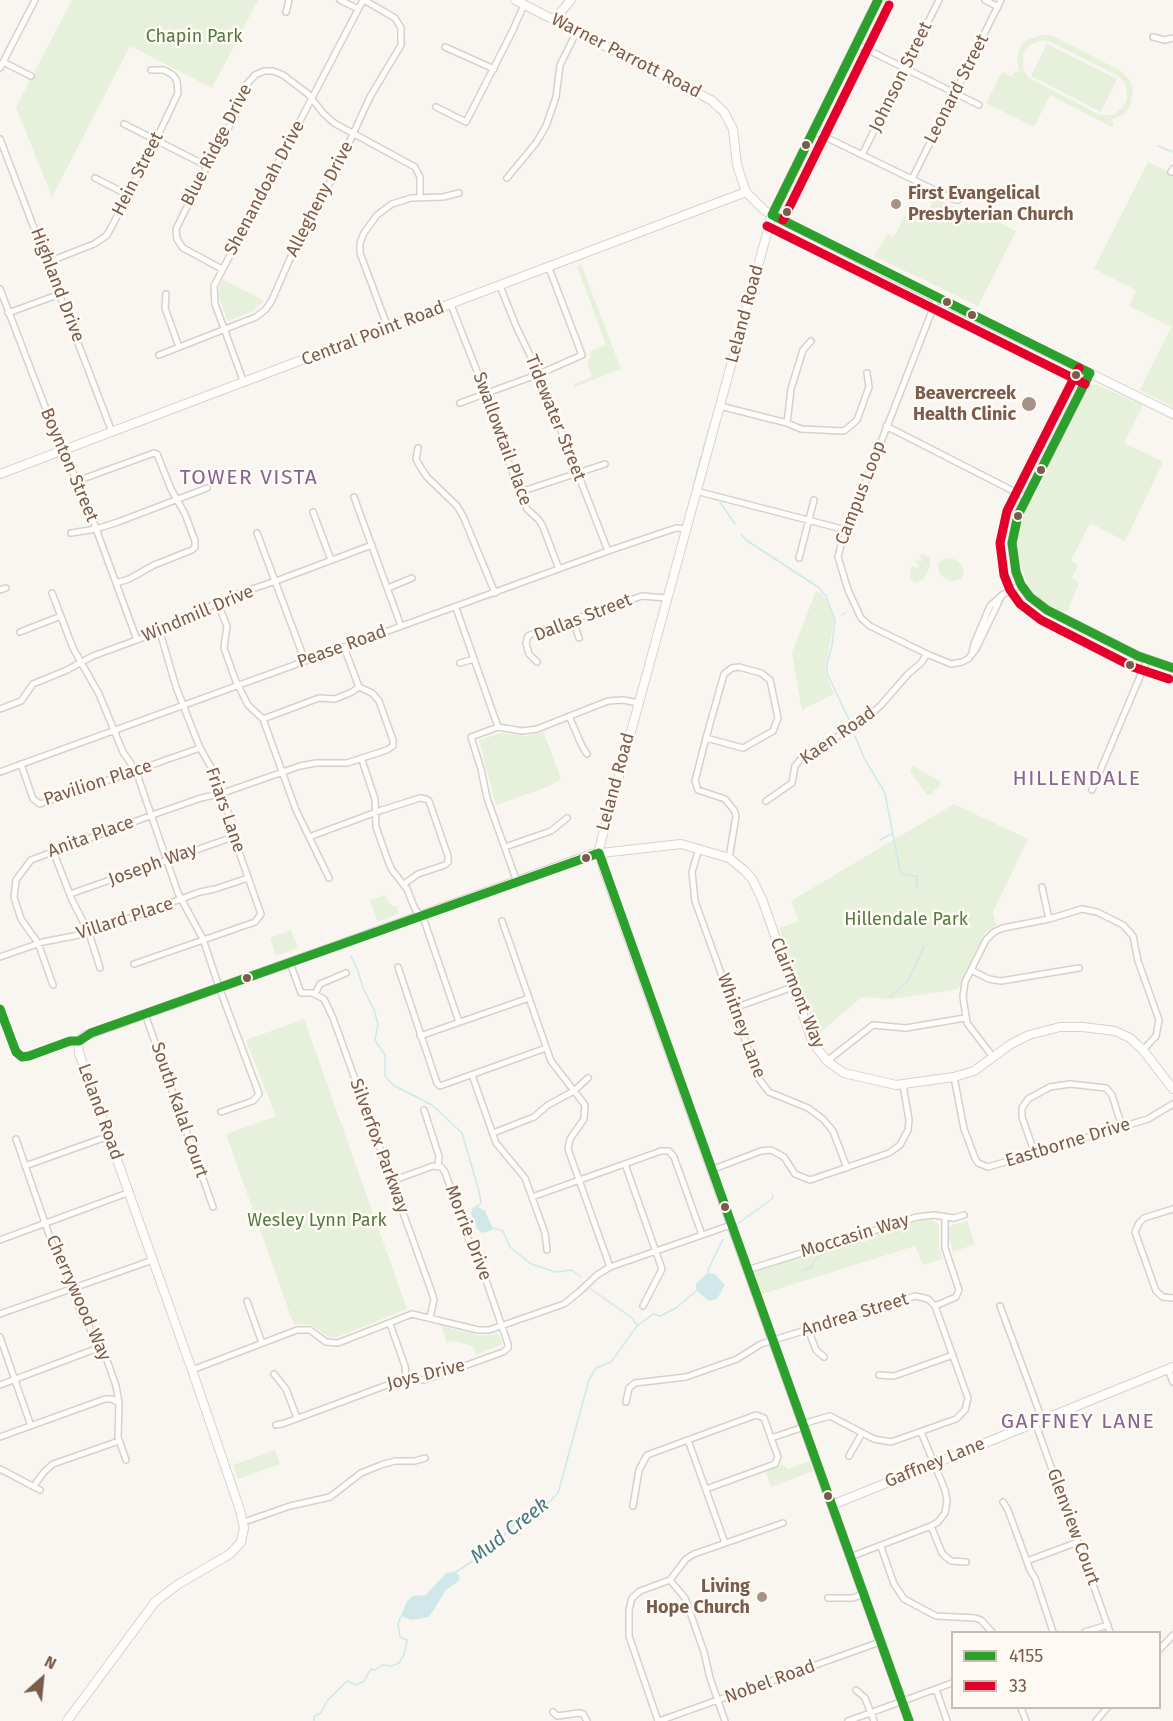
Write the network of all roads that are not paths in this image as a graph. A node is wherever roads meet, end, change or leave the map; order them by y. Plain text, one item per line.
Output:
1 (35, 0) edge
2 (289, 0) edge
3 (340, 0) edge
4 (364, 0) edge
5 (515, 0) edge
6 (571, 0) edge
7 (878, 0) edge
8 (939, 0) edge
9 (985, 0) edge
10 (1001, 0) edge
11 (524, 4) junction
12 (998, 7) junction
13 (358, 9) junction
14 (286, 12) dead end
15 (554, 20) junction
16 (577, 31) junction
17 (1153, 36) dead end
18 (1173, 38) edge
19 (856, 44) junction
20 (445, 47) dead end
21 (2, 65) edge
22 (494, 69) junction
23 (905, 69) junction
24 (151, 70) dead end
25 (31, 76) dead end
26 (955, 93) junction
27 (312, 98) junction
28 (979, 105) dead end
29 (436, 107) dead end
30 (124, 124) dead end
31 (813, 131) junction
32 (353, 135) junction
33 (0, 139) edge
34 (156, 140) junction
35 (862, 155) junction
36 (207, 166) junction
37 (95, 178) dead end
38 (507, 178) dead end
39 (912, 179) junction
40 (746, 192) junction
41 (459, 193) dead end
42 (128, 195) junction
43 (420, 196) junction
44 (958, 200) dead end
45 (772, 215) junction
46 (48, 262) junction
47 (549, 268) junction
48 (222, 269) junction
49 (500, 286) junction
50 (0, 289) edge
51 (60, 294) junction
52 (166, 294) dead end
53 (937, 298) junction
54 (451, 305) junction
55 (8, 313) junction
56 (388, 328) junction
57 (225, 330) junction
58 (811, 341) dead end
59 (179, 347) junction
60 (159, 355) dead end
61 (867, 373) dead end
62 (1090, 373) junction
63 (539, 374) junction
64 (244, 383) junction
65 (486, 394) junction
66 (460, 403) dead end
67 (720, 406) junction
68 (1173, 414) edge
69 (786, 423) junction
70 (886, 426) junction
71 (112, 432) junction
72 (418, 448) dead end
73 (62, 451) junction
74 (604, 464) dead end
75 (577, 473) junction
76 (0, 474) edge
77 (77, 481) junction
78 (207, 488) dead end
79 (696, 491) junction
80 (520, 492) junction
81 (354, 497) dead end
82 (1027, 498) junction
83 (177, 500) junction
84 (814, 500) dead end
85 (313, 512) dead end
86 (808, 520) junction
87 (96, 529) junction
88 (685, 530) junction
89 (846, 530) junction
90 (71, 533) dead end
91 (257, 533) dead end
92 (372, 544) junction
93 (608, 551) junction
94 (799, 558) dead end
95 (332, 560) junction
96 (559, 569) junction
97 (411, 578) dead end
98 (276, 581) junction
99 (116, 583) junction
100 (1021, 585) junction
101 (388, 588) junction
102 (52, 593) dead end
103 (495, 593) junction
104 (666, 598) junction
105 (218, 604) junction
106 (456, 608) junction
107 (61, 616) junction
108 (573, 620) junction
109 (401, 626) junction
110 (20, 632) dead end
111 (160, 632) junction
112 (579, 638) dead end
113 (137, 640) junction
114 (344, 647) junction
115 (927, 654) junction
116 (474, 659) junction
117 (1147, 660) junction
118 (305, 661) junction
119 (81, 662) junction
120 (537, 662) dead end
121 (460, 663) dead end
122 (1173, 668) edge
123 (239, 685) junction
124 (359, 687) junction
125 (638, 703) junction
126 (183, 706) junction
127 (0, 709) edge
128 (569, 716) junction
129 (263, 719) junction
130 (498, 727) junction
131 (114, 730) junction
132 (706, 738) junction
133 (200, 748) junction
134 (587, 754) dead end
135 (362, 760) junction
136 (21, 764) junction
137 (136, 771) junction
138 (0, 772) edge
139 (283, 772) junction
140 (1092, 790) dead end
141 (220, 794) junction
142 (766, 801) dead end
143 (375, 813) junction
144 (151, 816) junction
145 (567, 818) dead end
146 (236, 836) junction
147 (309, 837) junction
148 (505, 847) junction
149 (699, 848) junction
150 (53, 851) junction
151 (599, 853) junction
152 (729, 858) junction
153 (166, 860) junction
154 (248, 878) junction
155 (329, 878) dead end
156 (517, 882) junction
157 (404, 884) junction
158 (1042, 887) dead end
159 (70, 894) junction
160 (181, 900) junction
161 (421, 916) junction
162 (1049, 919) junction
163 (502, 921) dead end
164 (89, 933) junction
165 (203, 939) junction
166 (38, 943) junction
167 (0, 957) edge
168 (290, 963) junction
169 (134, 964) dead end
170 (398, 967) dead end
171 (100, 968) dead end
172 (1079, 968) dead end
173 (971, 970) junction
174 (346, 973) dead end
175 (53, 985) dead end
176 (219, 987) junction
177 (793, 987) junction
178 (315, 994) junction
179 (529, 998) junction
180 (734, 1008) junction
181 (0, 1009) edge
182 (145, 1014) junction
183 (965, 1018) junction
184 (459, 1022) junction
185 (420, 1036) junction
186 (79, 1041) junction
187 (546, 1048) junction
188 (1143, 1050) junction
189 (993, 1057) junction
190 (827, 1061) junction
191 (472, 1075) junction
192 (954, 1077) junction
193 (588, 1078) dead end
194 (903, 1085) junction
195 (1173, 1089) edge
196 (574, 1091) junction
197 (1173, 1104) edge
198 (424, 1110) dead end
199 (221, 1112) dead end
200 (1122, 1127) junction
201 (493, 1133) junction
202 (109, 1136) junction
203 (16, 1139) dead end
204 (1035, 1154) junction
205 (625, 1164) junction
206 (25, 1166) junction
207 (438, 1166) junction
208 (847, 1168) junction
209 (711, 1170) junction
210 (392, 1181) junction
211 (579, 1181) junction
212 (130, 1192) junction
213 (532, 1197) junction
214 (213, 1207) dead end
215 (1173, 1209) edge
216 (964, 1215) dead end
217 (945, 1217) junction
218 (45, 1223) junction
219 (730, 1225) junction
220 (702, 1235) junction
221 (0, 1240) edge
222 (547, 1250) dead end
223 (656, 1251) junction
224 (153, 1260) junction
225 (610, 1267) junction
226 (747, 1270) junction
227 (71, 1288) junction
228 (1173, 1298) edge
229 (247, 1301) dead end
230 (643, 1306) dead end
231 (935, 1306) junction
232 (1000, 1306) dead end
233 (0, 1314) edge
234 (430, 1317) junction
235 (390, 1324) junction
236 (502, 1326) junction
237 (808, 1329) junction
238 (0, 1337) edge
239 (772, 1340) junction
240 (262, 1343) junction
241 (98, 1348) junction
242 (508, 1348) joint
243 (953, 1355) junction
244 (825, 1357) dead end
245 (1171, 1368) edge
246 (192, 1370) junction
247 (274, 1374) dead end
248 (879, 1375) dead end
249 (406, 1377) junction
250 (15, 1380) junction
251 (1173, 1382) edge
252 (0, 1384) edge
253 (626, 1402) dead end
254 (119, 1403) junction
255 (297, 1418) junction
256 (1038, 1420) junction
257 (276, 1425) dead end
258 (31, 1426) junction
259 (803, 1426) junction
260 (921, 1432) junction
261 (862, 1433) junction
262 (0, 1437) edge
263 (771, 1438) junction
264 (688, 1440) junction
265 (119, 1441) junction
266 (849, 1456) dead end
267 (425, 1458) dead end
268 (126, 1460) dead end
269 (934, 1463) junction
270 (0, 1469) edge
271 (34, 1486) junction
272 (706, 1489) junction
273 (40, 1490) dead end
274 (1003, 1502) dead end
275 (832, 1505) junction
276 (633, 1506) dead end
277 (244, 1522) junction
278 (783, 1523) dead end
279 (931, 1526) junction
280 (1078, 1542) junction
281 (725, 1543) junction
282 (881, 1547) junction
283 (850, 1557) junction
284 (1027, 1561) junction
285 (966, 1562) dead end
286 (670, 1580) junction
287 (863, 1594) junction
288 (828, 1598) dead end
289 (1108, 1625) junction
290 (991, 1631) edge
291 (1053, 1631) edge
292 (1088, 1631) edge
293 (1110, 1631) edge
294 (1173, 1635) edge
295 (880, 1642) junction
296 (1161, 1648) edge
297 (951, 1683) edge
298 (936, 1689) junction
299 (856, 1690) dead end
300 (717, 1700) junction
301 (902, 1701) junction
302 (1105, 1709) edge
303 (553, 1713) dead end
304 (871, 1713) junction
305 (67, 1721) edge
306 (587, 1721) edge
307 (659, 1721) edge
308 (725, 1721) edge
309 (848, 1721) edge
310 (874, 1721) edge
311 (909, 1721) edge
312 (947, 1721) edge
313 (1096, 1721) edge

1 - 21 street
2 - 14 street
3 - 13 street
4 - 13 street, Shenandoah Drive
4 - 32 street, Allegheny Drive
5 - 11 street, Warner Parrott Road
6 - 15 street
7 - 19 street, Leland Road
8 - 23 street, Johnson Street
9 - 12 street
10 - 12 street, Leonard Street
11 - 15 street, Warner Parrott Road
11 - 22 street
12 - 26 street, Leonard Street
13 - 27 street, Shenandoah Drive
15 - 16 street, Warner Parrott Road
16 - 38 street
16 - 40 street, Warner Parrott Road
17 - 18 street
19 - 23 street
19 - 31 street, Leland Road
20 - 22 street
21 - 25 street
22 - 29 street
23 - 26 street
23 - 35 street, Johnson Street
24 - 34 street, Hein Street
26 - 28 street
26 - 39 street, Leonard Street
27 - 32 street, Blue Ridge Drive
27 - 36 street, Blue Ridge Drive
27 - 48 street, Shenandoah Drive
30 - 34 street
31 - 35 street
31 - 45 street, Leland Road
32 - 43 street, Blue Ridge Drive
32 - 57 street, Allegheny Drive
33 - 46 street, Highland Drive
34 - 36 street
34 - 42 street, Hein Street
35 - 39 street
36 - 48 street, Blue Ridge Drive
37 - 42 street
39 - 44 street
40 - 45 street, Warner Parrott Road
40 - 47 street, Central Point Road
41 - 43 street
42 - 46 street, Hein Street
43 - 56 street
45 - 53 street, Warner Parrott Road
45 - 67 street, Leland Road
46 - 51 street, Highland Drive
47 - 49 street, Central Point Road
47 - 63 street
48 - 57 street, Shenandoah Drive
49 - 54 street, Central Point Road
49 - 63 street, Tidewater Street
50 - 55 street, Boynton Street
51 - 55 street
51 - 71 street, Highland Drive
52 - 59 street
53 - 62 street, Warner Parrott Road
53 - 70 street, Campus Loop
54 - 56 street, Central Point Road
54 - 65 street, Swallowtail Place
55 - 73 street, Boynton Street
56 - 64 street, Central Point Road
57 - 59 street, Allegheny Drive
57 - 64 street, Shenandoah Drive
58 - 69 street
59 - 60 street, Allegheny Drive
61 - 69 street
62 - 68 street, Warner Parrott Road
62 - 82 street
63 - 65 street
63 - 75 street, Tidewater Street
64 - 71 street, Central Point Road
65 - 66 street
65 - 80 street, Swallowtail Place
67 - 69 street
67 - 79 street, Leland Road
70 - 82 street
70 - 89 street, Campus Loop
71 - 73 street, Central Point Road
72 - 103 street
73 - 76 street, Central Point Road
73 - 77 street, Boynton Street
74 - 75 street
75 - 80 street
75 - 93 street, Tidewater Street
77 - 83 street
77 - 87 street, Boynton Street
78 - 83 street
79 - 86 street
79 - 88 street, Leland Road
80 - 96 street, Swallowtail Place
81 - 92 street
82 - 100 street
83 - 87 street
83 - 99 street
84 - 86 street
85 - 95 street
86 - 89 street
86 - 94 street
87 - 90 street
87 - 99 street, Boynton Street
88 - 93 street, Pease Road
88 - 104 street, Leland Road
89 - 115 street, Campus Loop
91 - 98 street
92 - 95 street, Windmill Drive
92 - 101 street
93 - 96 street, Pease Road
95 - 98 street, Windmill Drive
96 - 103 street, Pease Road
97 - 101 street
98 - 105 street, Windmill Drive
98 - 118 street
99 - 113 street, Boynton Street
100 - 115 street
100 - 117 street
101 - 109 street
102 - 107 street
103 - 106 street, Pease Road
104 - 108 street, Dallas Street
104 - 125 street, Leland Road
105 - 111 street, Windmill Drive
105 - 123 street
106 - 109 street, Pease Road
106 - 116 street
107 - 110 street
107 - 119 street
108 - 112 street
108 - 120 street, Dallas Street
109 - 114 street, Pease Road
111 - 113 street, Windmill Drive
111 - 126 street, Friars Lane
113 - 119 street, Windmill Drive
114 - 118 street, Pease Road
114 - 124 street
115 - 142 street, Kaen Road
116 - 121 street
116 - 130 street
117 - 122 street
117 - 140 street
118 - 123 street, Pease Road
119 - 127 street, Windmill Drive
119 - 131 street
123 - 126 street, Pease Road
123 - 129 street
124 - 129 street
124 - 135 street, Anita Place
125 - 128 street
125 - 151 street, Leland Road
126 - 131 street, Pease Road
126 - 133 street, Friars Lane
128 - 130 street
128 - 134 street
129 - 139 street
130 - 148 street
131 - 136 street, Pease Road
131 - 137 street
132 - 132 street
132 - 152 street
133 - 137 street, Pavilion Place
133 - 141 street, Friars Lane
135 - 139 street, Anita Place
135 - 143 street
136 - 137 street, Pavilion Place
136 - 138 street, Pease Road
137 - 144 street
139 - 141 street, Anita Place
139 - 147 street
141 - 144 street, Anita Place
141 - 146 street, Friars Lane
143 - 147 street
143 - 157 street
143 - 157 street
144 - 150 street, Anita Place
144 - 153 street
145 - 148 street
146 - 153 street, Joseph Way
146 - 154 street, Friars Lane
147 - 155 street
148 - 156 street
149 - 151 street, Clairmont Way
149 - 152 street, Clairmont Way
149 - 180 street, Whitney Lane
150 - 159 street
150 - 166 street, Anita Place
151 - 156 street, Leland Road
151 - 209 street
152 - 177 street, Clairmont Way
153 - 159 street, Joseph Way
153 - 160 street
154 - 160 street, Villard Place
154 - 165 street, Friars Lane
156 - 161 street, Leland Road
157 - 161 street
158 - 162 street
159 - 164 street
160 - 164 street, Villard Place
160 - 165 street
161 - 168 street, Leland Road
161 - 184 street
162 - 173 street
162 - 188 street
163 - 179 street
164 - 166 street, Villard Place
164 - 171 street
165 - 169 street
165 - 176 street
166 - 167 street, Villard Place
166 - 175 street, Anita Place
168 - 176 street, Leland Road
168 - 178 street
170 - 185 street
172 - 173 street
173 - 183 street
174 - 178 street
176 - 182 street, Leland Road
176 - 199 street
177 - 180 street
177 - 190 street, Clairmont Way
178 - 210 street, Silverfox Parkway
179 - 184 street
179 - 187 street
180 - 208 street, Whitney Lane
181 - 186 street
182 - 186 street, Leland Road
182 - 214 street, South Kalal Court
183 - 189 street
183 - 190 street
184 - 185 street
185 - 191 street
186 - 202 street, Leland Road
187 - 191 street
187 - 196 street
188 - 189 street, Clairmont Way
188 - 195 street, Clairmont Way
189 - 192 street, Clairmont Way
190 - 194 street, Clairmont Way
191 - 201 street
192 - 194 street, Clairmont Way
192 - 204 street, Eastborne Drive
193 - 196 street
194 - 208 street
196 - 201 street
196 - 211 street
197 - 200 street, Eastborne Drive
198 - 207 street
200 - 204 street, Eastborne Drive
200 - 204 street
201 - 213 street
202 - 206 street
202 - 212 street, Leland Road
203 - 206 street, Cherrywood Way
205 - 211 street
205 - 220 street
205 - 223 street
206 - 218 street, Cherrywood Way
207 - 210 street, Morrie Drive
207 - 236 street, Morrie Drive
208 - 209 street
209 - 219 street
210 - 234 street, Silverfox Parkway
211 - 213 street
211 - 225 street
212 - 218 street
212 - 224 street, Leland Road
213 - 222 street
215 - 228 street
216 - 217 street, Moccasin Way
217 - 226 street, Moccasin Way
217 - 231 street
218 - 221 street
218 - 227 street, Cherrywood Way
219 - 220 street
219 - 226 street
220 - 223 street
223 - 225 street
223 - 230 street
224 - 227 street
224 - 246 street, Leland Road
225 - 236 street
226 - 239 street
227 - 233 street
227 - 241 street, Cherrywood Way
229 - 240 street
231 - 237 street, Andrea Street
231 - 243 street
232 - 256 street, Glenview Court
234 - 235 street
234 - 236 street
235 - 240 street
235 - 249 street
236 - 242 street, Morrie Drive
237 - 239 street, Andrea Street
237 - 244 street
238 - 250 street
239 - 253 street, Andrea Street
239 - 259 street
240 - 246 street
241 - 250 street
241 - 254 street, Cherrywood Way
242 - 249 street, Joys Drive
243 - 248 street
243 - 260 street
245 - 251 street
245 - 256 street, Gaffney Lane
246 - 277 street, Leland Road
247 - 255 street
249 - 255 street, Joys Drive
250 - 252 street
250 - 258 street
254 - 258 street
254 - 265 street, Cherrywood Way
255 - 257 street, Joys Drive
256 - 269 street, Gaffney Lane
256 - 280 street, Glenview Court
258 - 262 street
259 - 261 street
259 - 263 street
259 - 275 street
260 - 261 street
260 - 269 street
261 - 266 street
263 - 264 street
263 - 272 street
264 - 272 street
264 - 276 street
265 - 268 street, Cherrywood Way
265 - 271 street
267 - 277 street
269 - 275 street, Gaffney Lane
269 - 279 street
270 - 271 street
271 - 273 street
272 - 281 street
274 - 284 street
275 - 283 street
277 - 305 street
278 - 281 street
279 - 282 street
279 - 285 street
280 - 284 street
280 - 289 street, Glenview Court
281 - 286 street
282 - 283 street
282 - 290 street
283 - 287 street
284 - 291 street
286 - 300 street
286 - 307 street
287 - 288 street
287 - 295 street
289 - 292 street
289 - 293 street, Glenview Court
294 - 296 street
295 - 300 street, Nobel Road
295 - 301 street
297 - 298 street
298 - 301 street
298 - 312 street
299 - 304 street
300 - 307 street, Nobel Road
300 - 308 street
301 - 304 street
301 - 311 street
302 - 313 street
303 - 306 street
304 - 309 street
304 - 310 street

